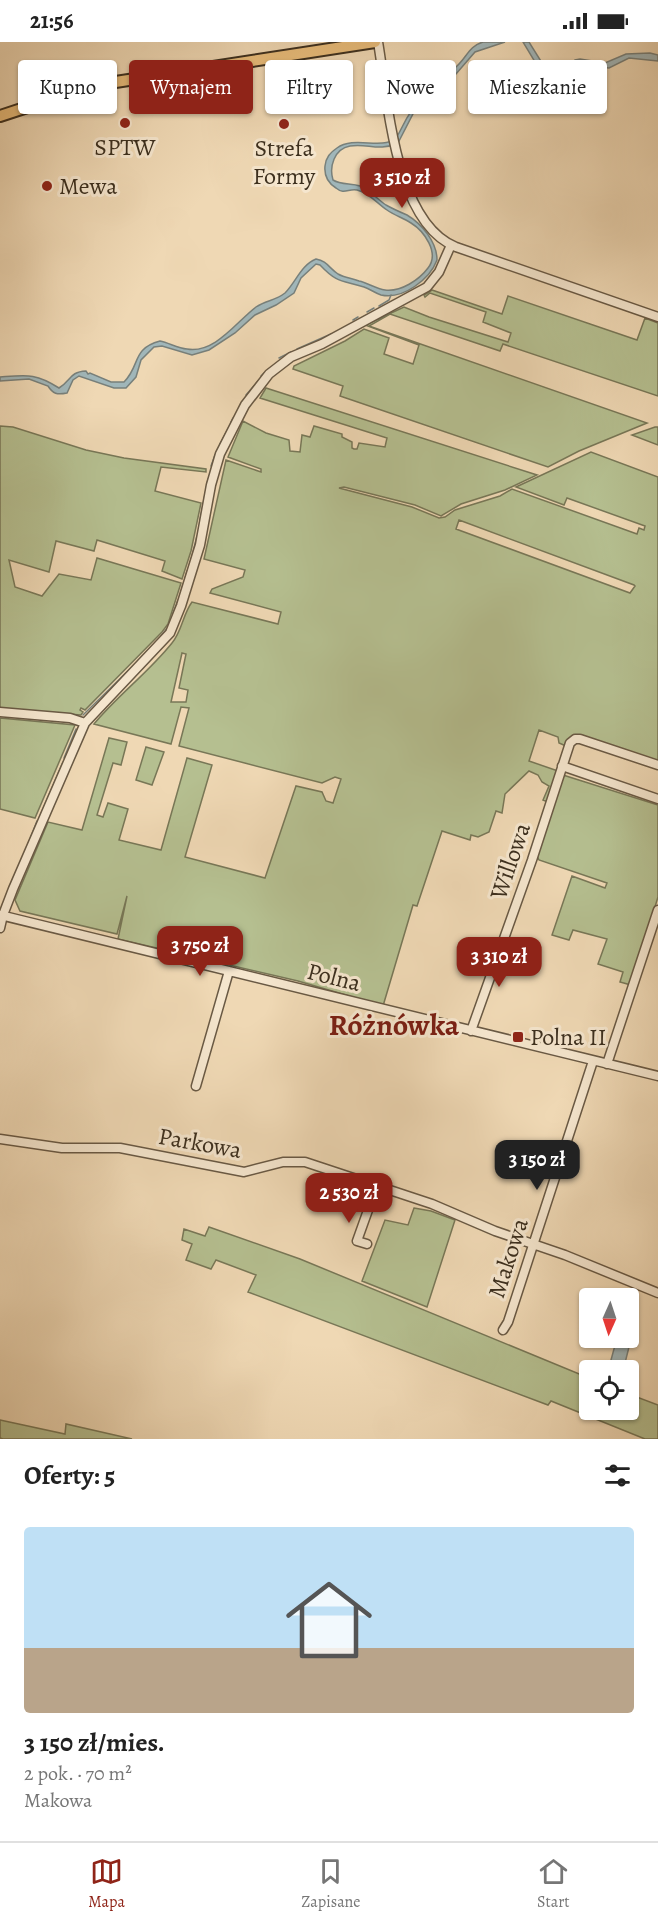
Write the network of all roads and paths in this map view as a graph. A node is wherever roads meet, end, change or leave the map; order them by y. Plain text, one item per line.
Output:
1 (377, 42) edge
2 (0, 116) edge
3 (451, 245) junction
4 (658, 317) edge
5 (0, 712) edge
6 (85, 723) junction
7 (658, 765) edge
8 (562, 766) junction
9 (658, 799) edge
10 (658, 910) edge
11 (1, 915) edge
12 (0, 928) edge
13 (229, 971) junction
14 (471, 1031) junction
15 (594, 1061) junction
16 (607, 1064) junction
17 (658, 1076) edge
18 (196, 1086) dead end
19 (0, 1139) edge
20 (376, 1185) junction
21 (367, 1244) dead end
22 (533, 1244) junction
23 (658, 1293) edge
24 (503, 1330) dead end

1 - 2 main road
1 - 3 street
3 - 4 street
3 - 6 street
5 - 6 street
6 - 11 street
7 - 8 street, Willowa
8 - 9 street
8 - 14 street, Willowa
10 - 16 street
11 - 12 street
11 - 13 street, Polna
13 - 14 street, Polna
13 - 18 street
14 - 15 street, Polna
15 - 16 street, Polna
15 - 22 street, Makowa
16 - 17 street, Polna
19 - 20 street, Parkowa
20 - 21 street
20 - 22 street, Parkowa
22 - 23 street, Parkowa
22 - 24 street, Makowa

